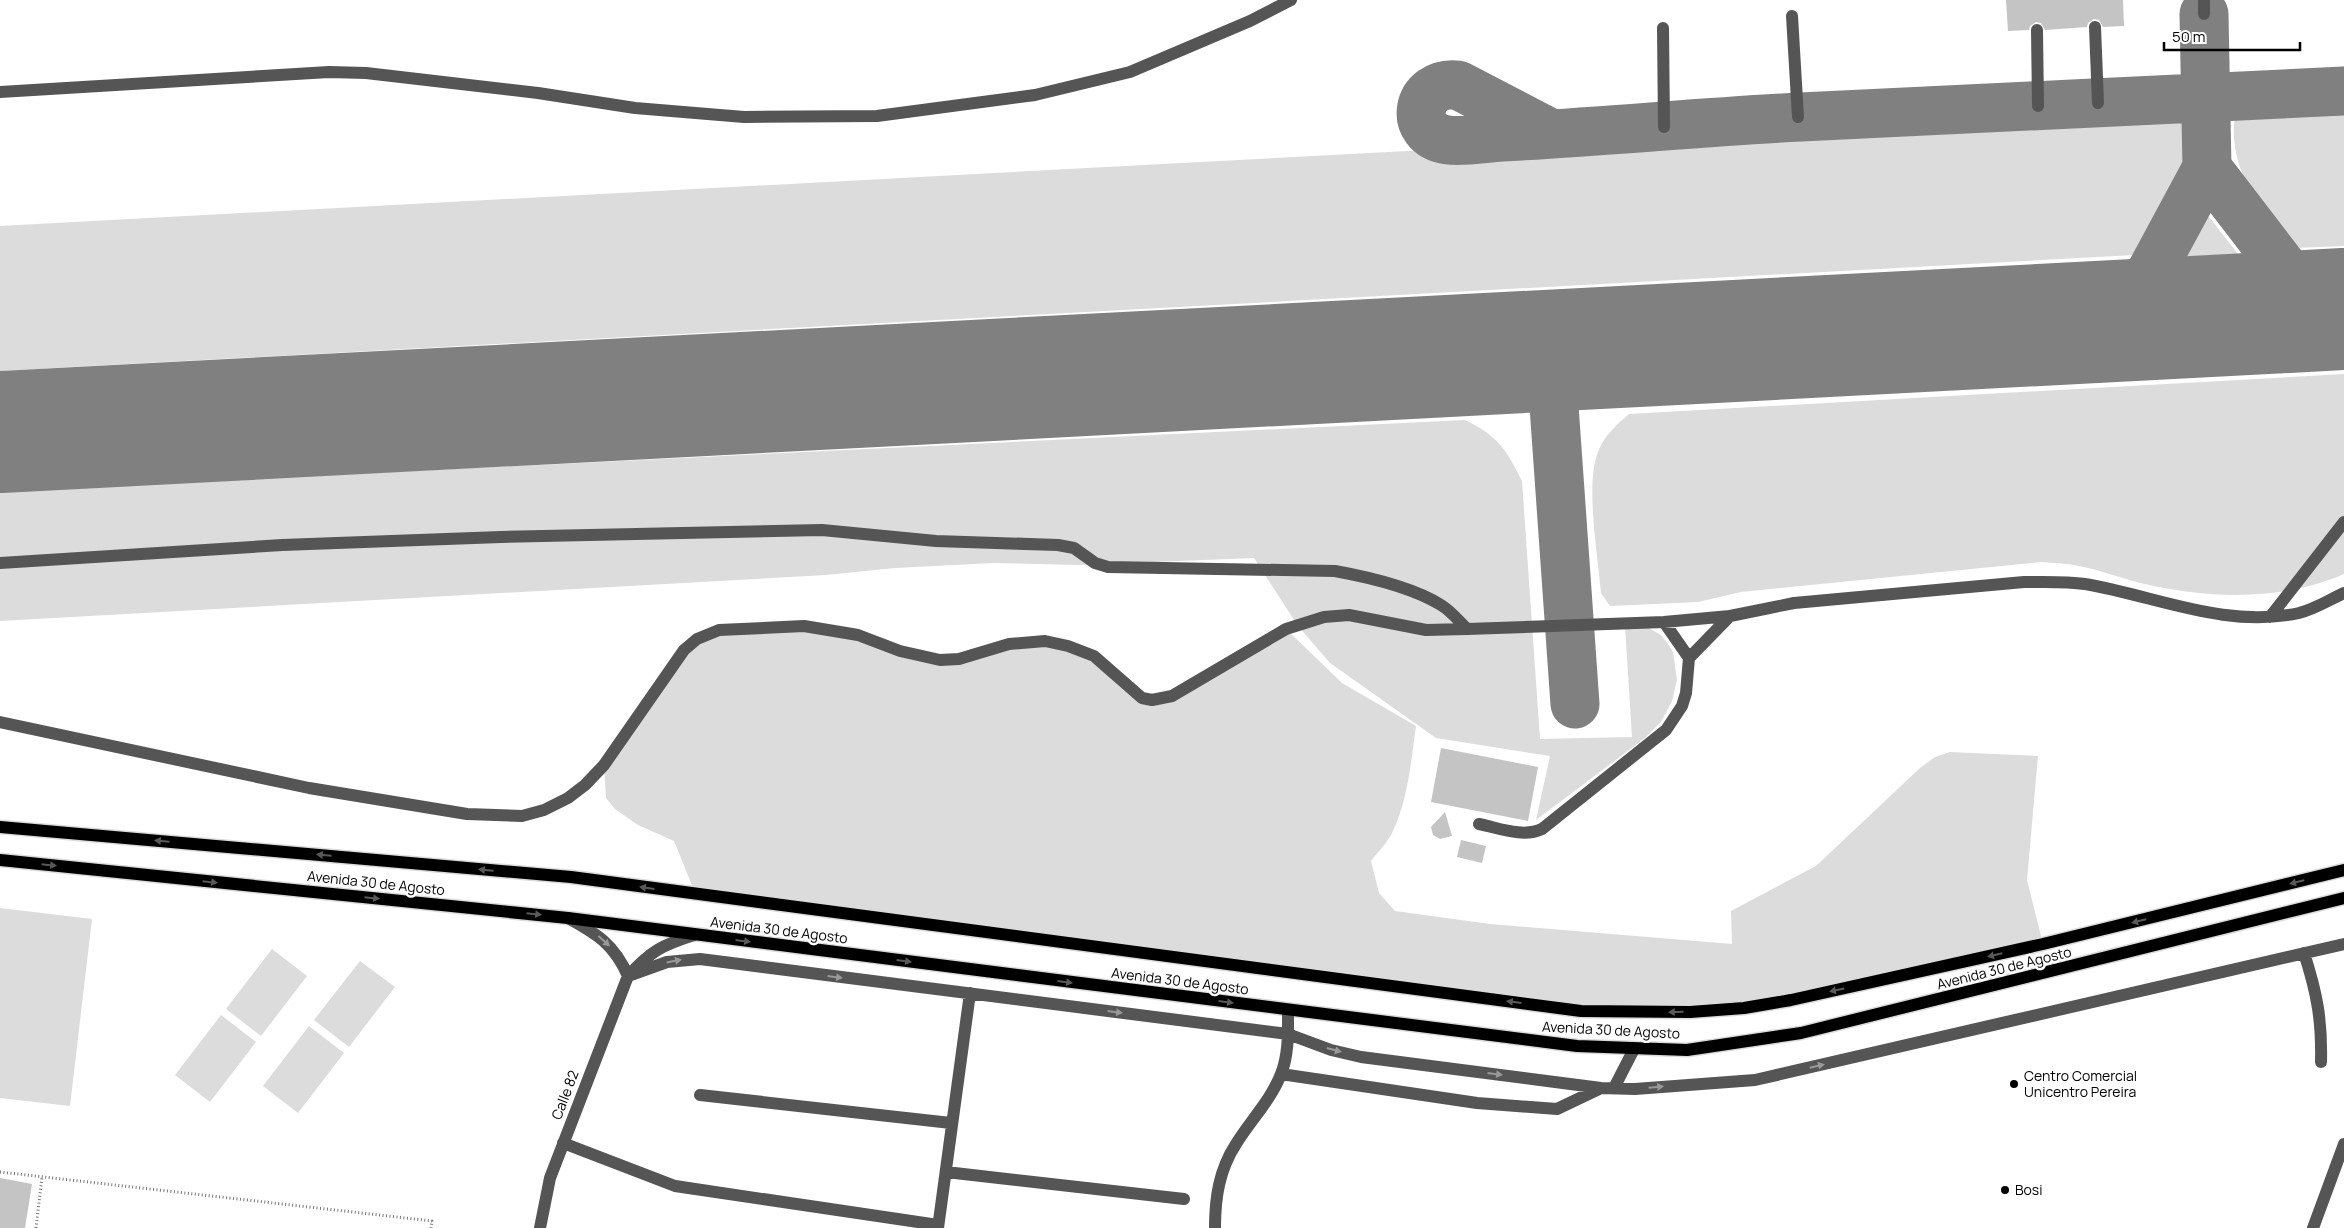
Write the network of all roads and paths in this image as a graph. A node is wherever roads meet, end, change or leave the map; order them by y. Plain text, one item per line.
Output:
1 (1291, 0) edge
2 (2204, 0) edge
3 (2204, 14) dead end
4 (1792, 16) dead end
5 (2095, 27) dead end
6 (1663, 28) dead end
7 (2037, 30) dead end
8 (0, 92) edge
9 (2098, 103) dead end
10 (2038, 106) dead end
11 (1798, 117) dead end
12 (1664, 127) dead end
13 (2344, 522) edge
14 (0, 563) edge
15 (2344, 593) edge
16 (1730, 616) junction
17 (2270, 617) junction
18 (1664, 622) junction
19 (1467, 628) junction
20 (1689, 658) junction
21 (0, 722) edge
22 (1479, 824) dead end
23 (0, 827) edge
24 (0, 860) edge
25 (2344, 870) edge
26 (2344, 898) edge
27 (568, 918) junction
28 (694, 935) junction
29 (2344, 944) edge
30 (2304, 953) junction
31 (628, 976) junction
32 (970, 994) junction
33 (1288, 1010) junction
34 (1288, 1034) junction
35 (1634, 1049) junction
36 (2321, 1062) dead end
37 (1281, 1074) junction
38 (1601, 1088) junction
39 (1614, 1088) junction
40 (700, 1095) dead end
41 (951, 1123) junction
42 (563, 1142) junction
43 (2344, 1144) edge
44 (0, 1172) edge
45 (946, 1172) junction
46 (42, 1177) junction
47 (1184, 1199) dead end
48 (938, 1226) edge
49 (36, 1228) edge
50 (431, 1228) edge
51 (540, 1228) edge
52 (1215, 1228) edge
53 (2313, 1228) edge

1 - 8 street
2 - 3 street
4 - 11 street
5 - 9 street
6 - 12 street
7 - 10 street
13 - 17 street
14 - 19 street
15 - 17 street
16 - 17 street
16 - 18 street
16 - 20 street
18 - 19 street
18 - 20 street
19 - 21 street
20 - 22 street
25 -> 23 main road, Avenida 30 de Agosto
24 -> 27 main road, Avenida 30 de Agosto
26 - 35 main road, Avenida 30 de Agosto
27 - 28 main road, Avenida 30 de Agosto
27 -> 31 street
28 - 31 street, Calle 82
28 -> 33 main road, Avenida 30 de Agosto
29 - 30 street
30 - 36 street
39 -> 30 street
31 -> 32 street
31 - 42 street, Calle 82
32 -> 34 street
32 - 41 street
33 - 34 street
33 - 35 main road, Avenida 30 de Agosto
34 - 37 street
34 -> 38 street
35 - 39 street
37 - 38 street
37 - 52 street
38 - 39 street
40 - 41 street
41 - 45 street
42 - 48 street
42 - 51 street, Calle 82
43 - 53 street
44 - 46 path
45 - 47 street
45 - 48 street
46 - 49 path
46 - 50 path

